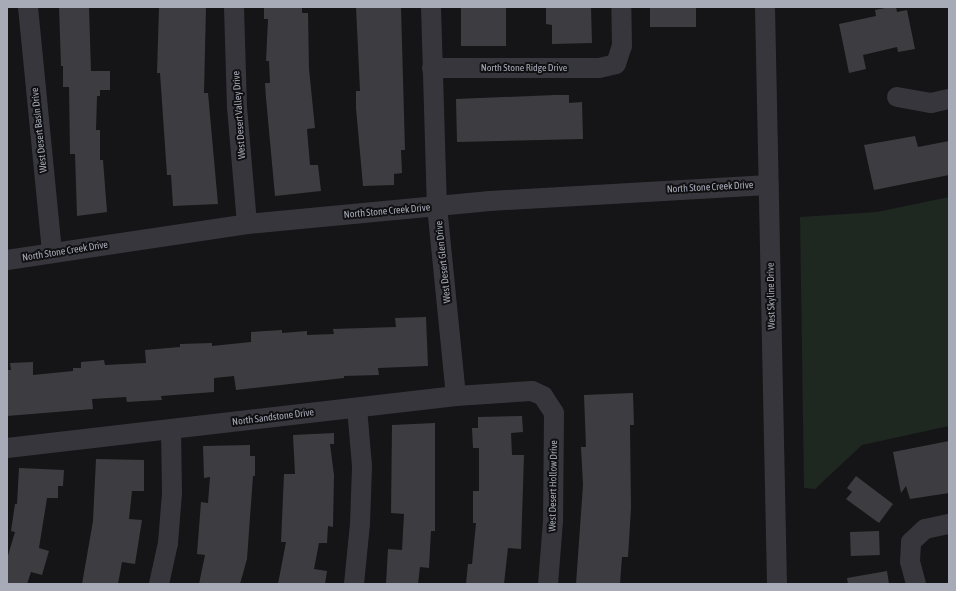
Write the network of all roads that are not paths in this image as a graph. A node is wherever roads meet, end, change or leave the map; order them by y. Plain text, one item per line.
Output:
1 (28, 7) edge
2 (234, 7) edge
3 (431, 7) edge
4 (622, 7) edge
5 (765, 7) edge
6 (432, 68) junction
7 (897, 97) dead end
8 (949, 99) edge
9 (769, 185) junction
10 (437, 206) junction
11 (247, 224) junction
12 (52, 252) junction
13 (7, 260) edge
14 (539, 394) joint
15 (456, 396) junction
16 (357, 408) junction
17 (171, 429) junction
18 (7, 448) edge
19 (949, 524) edge
20 (160, 584) edge
21 (354, 584) edge
22 (548, 584) edge
23 (777, 584) edge
24 (916, 584) edge

1 - 12 street, West Desert Basin Drive
2 - 11 street, West Desert Valley Drive
3 - 6 street, West Desert Glen Drive
4 - 6 street, North Stone Ridge Drive
5 - 9 street, West Skyline Drive
6 - 10 street, West Desert Glen Drive
7 - 8 street
9 - 10 street, North Stone Creek Drive
9 - 23 street, West Skyline Drive
10 - 11 street, North Stone Creek Drive
10 - 15 street, West Desert Glen Drive
11 - 12 street, North Stone Creek Drive
12 - 13 street, North Stone Creek Drive
14 - 15 street, North Sandstone Drive
14 - 22 street, West Desert Hollow Drive
15 - 16 street, North Sandstone Drive
16 - 17 street, North Sandstone Drive
16 - 21 street
17 - 18 street, North Sandstone Drive
17 - 20 street
19 - 24 street

